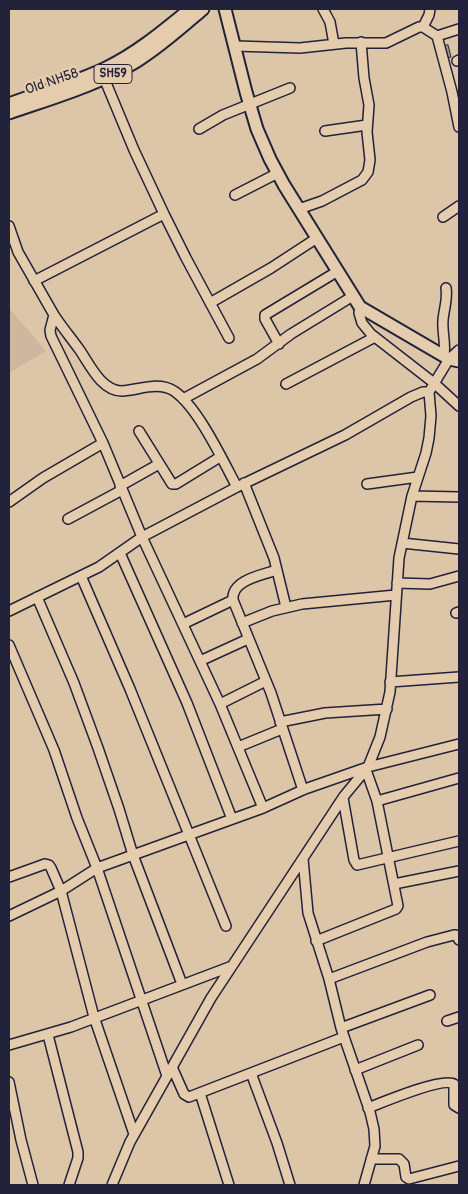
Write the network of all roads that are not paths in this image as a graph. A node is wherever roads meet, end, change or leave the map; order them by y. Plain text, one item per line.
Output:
1 (190, 9) edge
2 (203, 9) edge
3 (225, 9) edge
4 (323, 9) edge
5 (430, 9) edge
6 (423, 27) junction
7 (459, 29) edge
8 (437, 36) junction
9 (361, 42) junction
10 (334, 44) junction
11 (235, 46) junction
12 (104, 78) junction
13 (290, 88) dead end
14 (9, 104) edge
15 (250, 106) junction
16 (9, 113) edge
17 (367, 125) junction
18 (459, 127) edge
19 (199, 129) dead end
20 (325, 131) dead end
21 (278, 173) junction
22 (234, 196) dead end
23 (459, 206) edge
24 (299, 209) junction
25 (164, 214) junction
26 (443, 218) dead end
27 (9, 226) edge
28 (317, 238) junction
29 (338, 271) junction
30 (34, 281) junction
31 (446, 288) dead end
32 (353, 296) junction
33 (210, 303) junction
34 (360, 306) junction
35 (54, 315) junction
36 (376, 337) junction
37 (229, 338) dead end
38 (279, 344) junction
39 (459, 350) edge
40 (451, 358) edge
41 (434, 383) junction
42 (286, 384) dead end
43 (429, 392) junction
44 (183, 399) junction
45 (459, 406) edge
46 (139, 431) dead end
47 (103, 444) junction
48 (220, 456) junction
49 (159, 464) junction
50 (418, 477) junction
51 (367, 484) dead end
52 (241, 485) junction
53 (121, 488) junction
54 (412, 496) junction
55 (459, 497) edge
56 (9, 502) edge
57 (68, 519) dead end
58 (142, 536) junction
59 (402, 543) junction
60 (459, 549) edge
61 (120, 554) junction
62 (277, 570) junction
63 (81, 576) junction
64 (459, 576) edge
65 (398, 583) junction
66 (396, 595) junction
67 (36, 597) junction
68 (233, 600) junction
69 (286, 607) junction
70 (9, 611) edge
71 (242, 623) junction
72 (182, 624) junction
73 (248, 639) junction
74 (9, 645) edge
75 (200, 661) junction
76 (459, 677) edge
77 (266, 681) junction
78 (390, 682) junction
79 (220, 704) junction
80 (387, 709) junction
81 (281, 726) junction
82 (459, 744) edge
83 (238, 748) junction
84 (367, 769) junction
85 (459, 778) edge
86 (303, 790) junction
87 (343, 798) junction
88 (377, 801) junction
89 (263, 808) junction
90 (232, 819) junction
91 (190, 833) junction
92 (459, 841) edge
93 (133, 855) junction
94 (303, 859) junction
95 (389, 859) junction
96 (97, 868) junction
97 (459, 871) edge
98 (9, 876) edge
99 (394, 884) junction
100 (61, 891) junction
101 (9, 916) edge
102 (226, 926) dead end
103 (459, 940) edge
104 (316, 941) junction
105 (232, 966) junction
106 (329, 979) junction
107 (182, 984) junction
108 (430, 995) dead end
109 (140, 999) junction
110 (459, 1017) edge
111 (94, 1018) junction
112 (447, 1021) dead end
113 (343, 1033) junction
114 (48, 1035) junction
115 (418, 1045) dead end
116 (9, 1046) edge
117 (172, 1067) junction
118 (355, 1070) junction
119 (251, 1073) junction
120 (167, 1076) junction
121 (9, 1082) edge
122 (200, 1093) junction
123 (368, 1108) junction
124 (459, 1108) edge
125 (134, 1134) junction
126 (371, 1159) junction
127 (459, 1166) edge
128 (33, 1185) edge
129 (69, 1185) edge
130 (112, 1185) edge
131 (229, 1185) edge
132 (290, 1185) edge
133 (364, 1185) edge

1 - 14 main road, Old NH58 / SH59
2 - 12 main road, Old NH58 / SH59
3 - 11 main road
4 - 10 street
5 - 6 street
6 - 8 street
6 - 9 street
7 - 8 street
8 - 18 street
9 - 10 street
9 - 17 street
10 - 11 street
11 - 15 main road
12 - 16 main road, Old NH58 / SH59
12 - 25 street
13 - 15 street
15 - 19 street
15 - 21 main road
17 - 20 street
17 - 24 street
21 - 22 street
21 - 24 main road
23 - 26 street
24 - 28 main road
25 - 30 street
25 - 33 street
27 - 30 street
28 - 29 main road
28 - 33 street
29 - 32 main road
29 - 38 street
30 - 35 street
31 - 40 street
32 - 34 main road
32 - 38 street
33 - 37 street
34 - 36 street
34 - 40 main road
35 - 44 street
35 - 47 street
36 - 41 street
36 - 42 street
38 - 44 street
39 - 40 street
40 - 41 street
41 - 43 street
41 - 45 street
43 - 50 street
43 - 52 street
44 - 48 street
46 - 49 street
47 - 53 street
47 - 56 street
48 - 49 street
48 - 52 street
49 - 53 street
50 - 51 street
50 - 54 street
52 - 58 street
52 - 62 street
53 - 57 street
53 - 58 street
54 - 55 street
54 - 59 street
58 - 61 street
58 - 72 street
59 - 60 street
59 - 65 street
61 - 63 street
61 - 90 street
62 - 68 street
62 - 69 street
63 - 67 street
63 - 91 street
64 - 65 street
65 - 66 street
66 - 69 street
66 - 78 street
67 - 70 street
67 - 93 street
68 - 71 street
68 - 72 street
69 - 71 street
71 - 73 street
72 - 75 street
73 - 75 street
73 - 77 street
74 - 96 street
75 - 79 street
76 - 78 street
77 - 79 street
77 - 81 street
78 - 80 street
79 - 83 street
80 - 81 street
80 - 84 street
81 - 83 street
81 - 86 street
82 - 84 street
83 - 89 street
84 - 86 street
84 - 87 street
84 - 88 street
85 - 88 street
86 - 89 street
87 - 94 street
87 - 95 street
88 - 95 street
89 - 90 street
90 - 91 street
91 - 93 street
91 - 102 street
92 - 95 street
93 - 96 street
93 - 107 street
94 - 104 street
94 - 105 street
95 - 99 street
96 - 100 street
96 - 109 street
97 - 99 street
98 - 100 street
99 - 104 street
100 - 101 street
100 - 111 street
103 - 106 street
104 - 106 street
105 - 107 street
105 - 117 street
106 - 113 street
107 - 109 street
108 - 113 street
109 - 111 street
109 - 120 street
110 - 112 street
111 - 114 street
111 - 125 street
113 - 118 street
113 - 119 street
114 - 116 street
114 - 129 street
115 - 118 street
117 - 120 street
117 - 122 street
118 - 123 street
119 - 122 street
119 - 132 street
120 - 125 street
121 - 128 street
122 - 131 street
123 - 124 street
123 - 126 street
125 - 130 street
126 - 127 street
126 - 133 street

